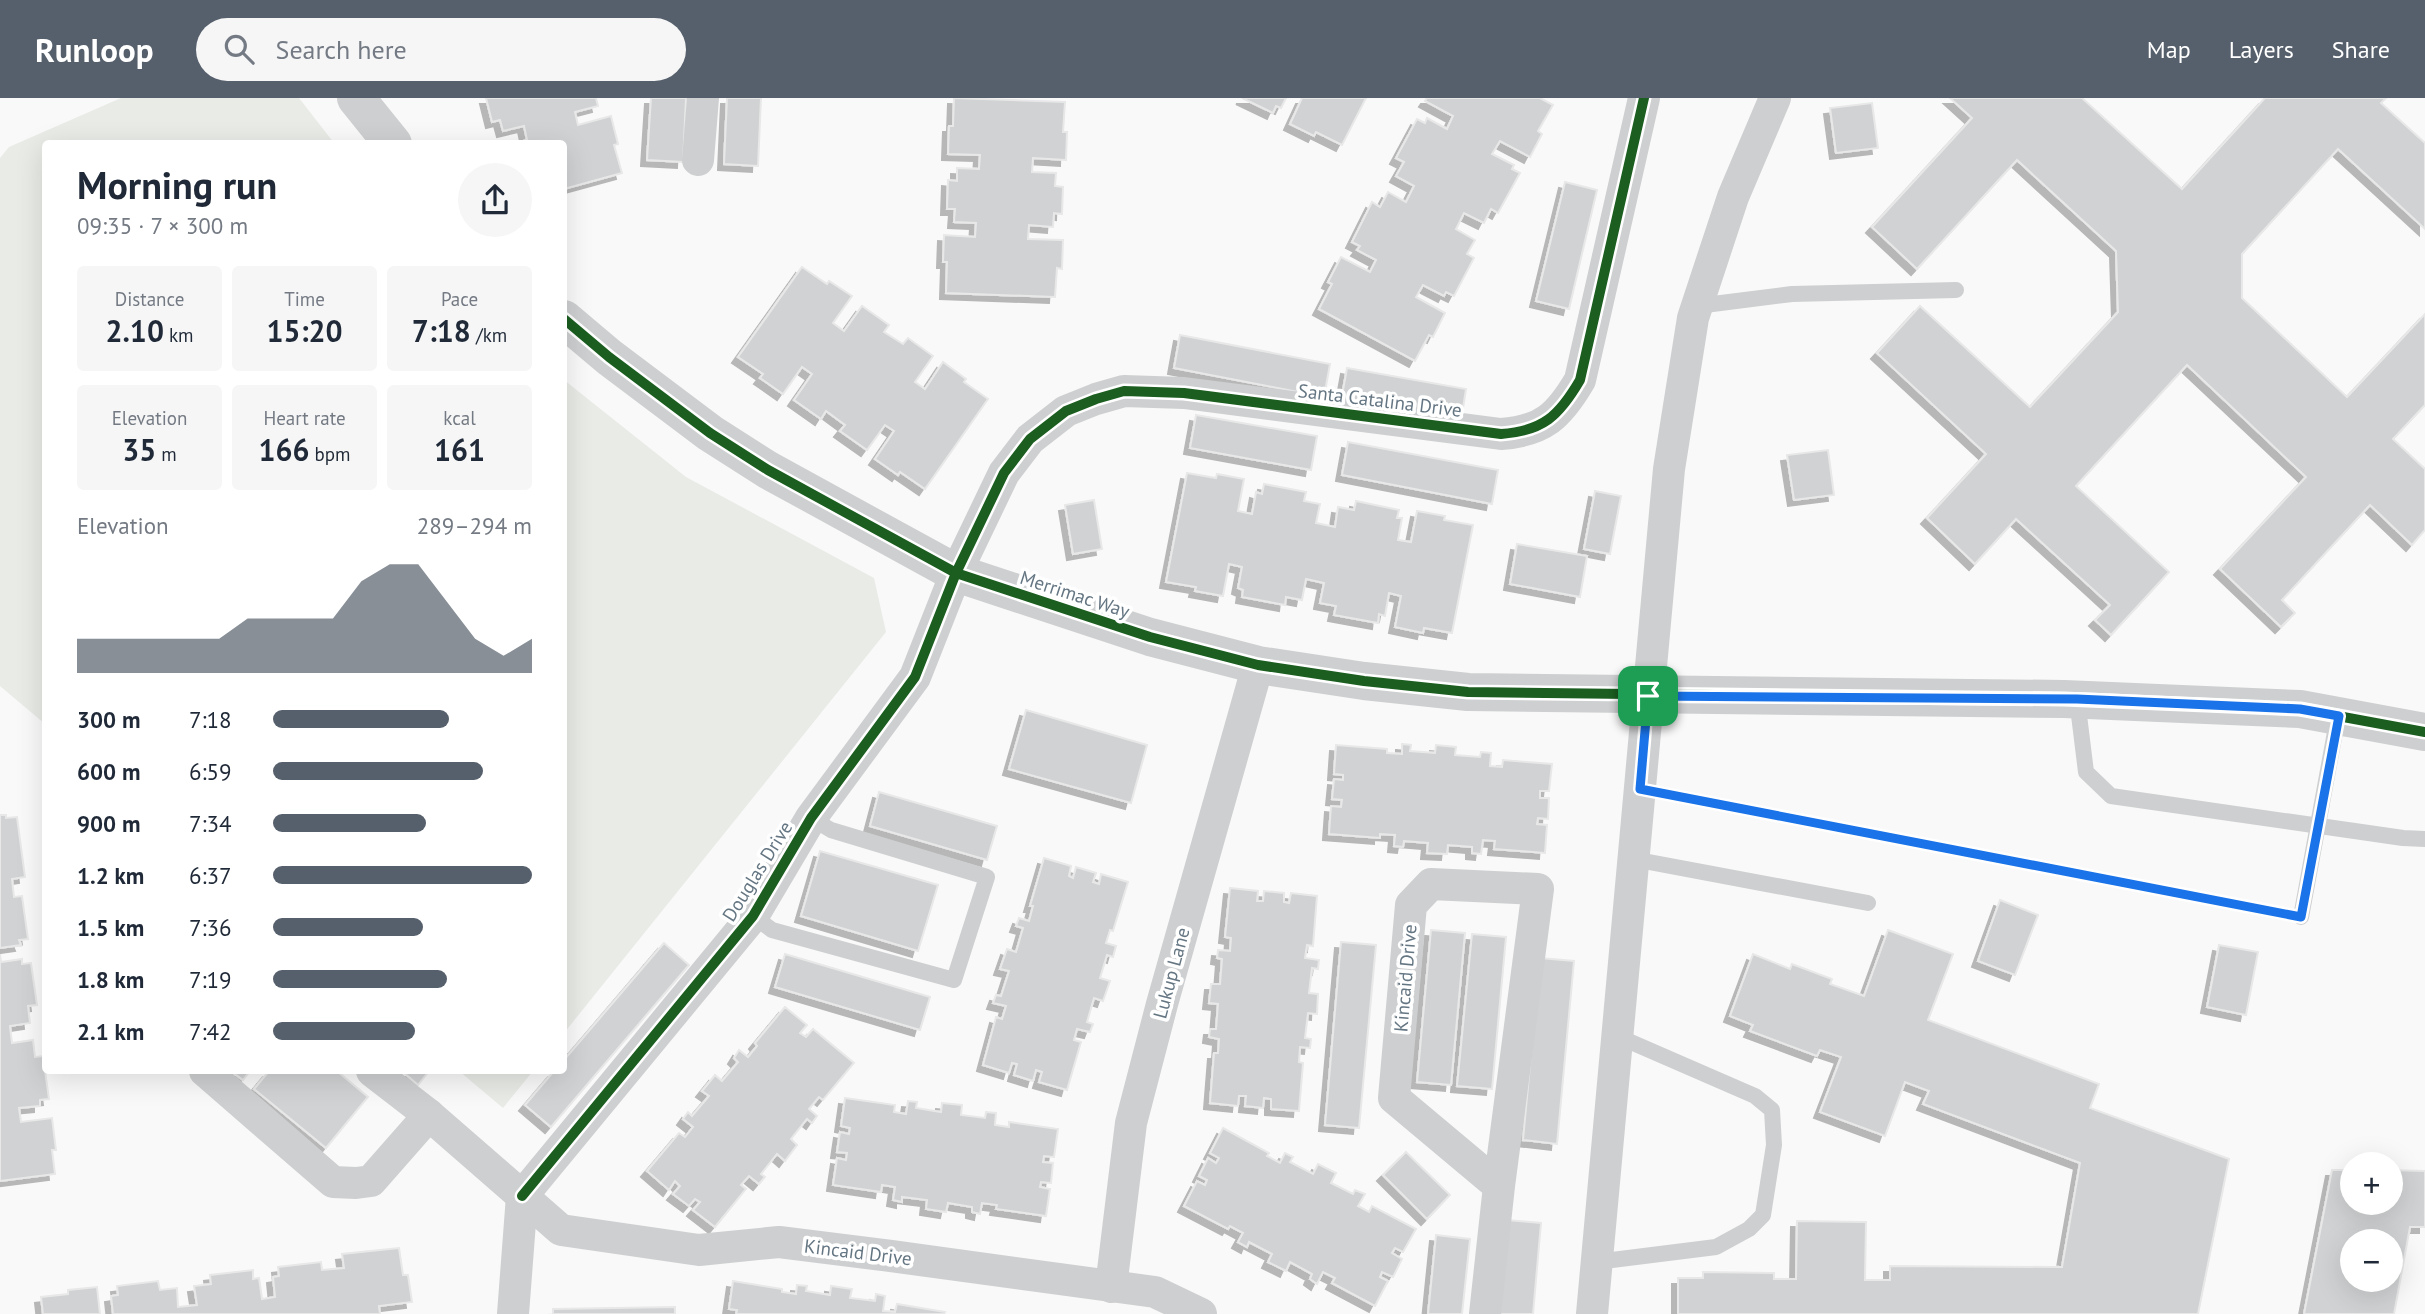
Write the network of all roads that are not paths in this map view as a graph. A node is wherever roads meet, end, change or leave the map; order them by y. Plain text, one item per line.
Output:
1 (356, 98) edge
2 (703, 98) edge
3 (1644, 98) edge
4 (1775, 98) edge
5 (390, 140) edge
6 (698, 160) dead end
7 (1956, 290) dead end
8 (1697, 306) junction
9 (567, 322) edge
10 (956, 573) junction
11 (1258, 665) junction
12 (1648, 696) junction
13 (2077, 699) junction
14 (2339, 716) junction
15 (2425, 732) edge
16 (811, 818) junction
17 (2318, 826) junction
18 (2425, 839) edge
19 (1633, 859) junction
20 (1868, 902) dead end
21 (753, 916) junction
22 (2301, 917) road end
23 (1617, 1036) junction
24 (208, 1074) edge
25 (376, 1074) edge
26 (429, 1115) junction
27 (1499, 1186) junction
28 (522, 1196) junction
29 (1596, 1262) junction
30 (1111, 1287) junction
31 (513, 1314) edge
32 (1201, 1314) edge
33 (1485, 1314) edge
34 (1592, 1314) edge

1 - 5 street
2 - 6 street
3 - 10 street, Santa Catalina Drive
4 - 8 street
7 - 8 lane
8 - 12 street
9 - 10 street, Merrimac Way
10 - 11 street, Merrimac Way
10 - 16 street, Douglas Drive
11 - 12 street, Merrimac Way
11 - 30 street, Lukup Lane
12 - 13 street, Merrimac Way
12 - 19 street
13 - 14 street, Merrimac Way
13 - 17 lane
14 - 15 street, Merrimac Way
14 - 17 lane
16 - 21 street, Douglas Drive
16 - 21 lane
17 - 18 lane
17 - 22 lane
19 - 20 lane
19 - 23 street
21 - 28 street, Douglas Drive
23 - 29 street
23 - 29 lane
24 - 26 street
25 - 26 street, Kincaid Drive
26 - 28 street, Kincaid Drive
27 - 27 street, Kincaid Drive
27 - 33 street, Kincaid Drive
28 - 30 street, Kincaid Drive
28 - 31 street
29 - 34 street
30 - 32 street, Kincaid Drive

